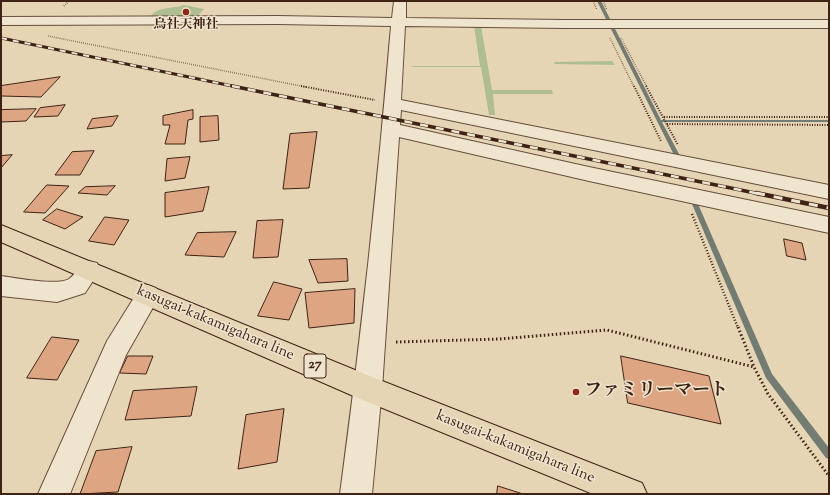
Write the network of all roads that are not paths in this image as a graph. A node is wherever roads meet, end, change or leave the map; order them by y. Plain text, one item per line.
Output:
1 (400, 1) edge
2 (1, 21) edge
3 (399, 23) junction
4 (829, 24) edge
5 (392, 103) junction
6 (391, 128) junction
7 (829, 192) edge
8 (829, 225) edge
9 (1, 233) edge
10 (89, 270) junction
11 (1, 286) edge
12 (148, 295) junction
13 (368, 389) junction
14 (54, 494) edge
15 (356, 494) edge
16 (630, 494) edge

1 - 3 street
2 - 3 street
3 - 4 street
3 - 5 street
5 - 6 street
5 - 7 street
6 - 8 street
6 - 13 street
9 - 10 main road, kasugai-kakamigahara line / 27
10 - 11 street
10 - 12 main road, kasugai-kakamigahara line / 27
12 - 13 main road, kasugai-kakamigahara line / 27
12 - 14 street
13 - 15 street
13 - 16 main road, kasugai-kakamigahara line / 27

